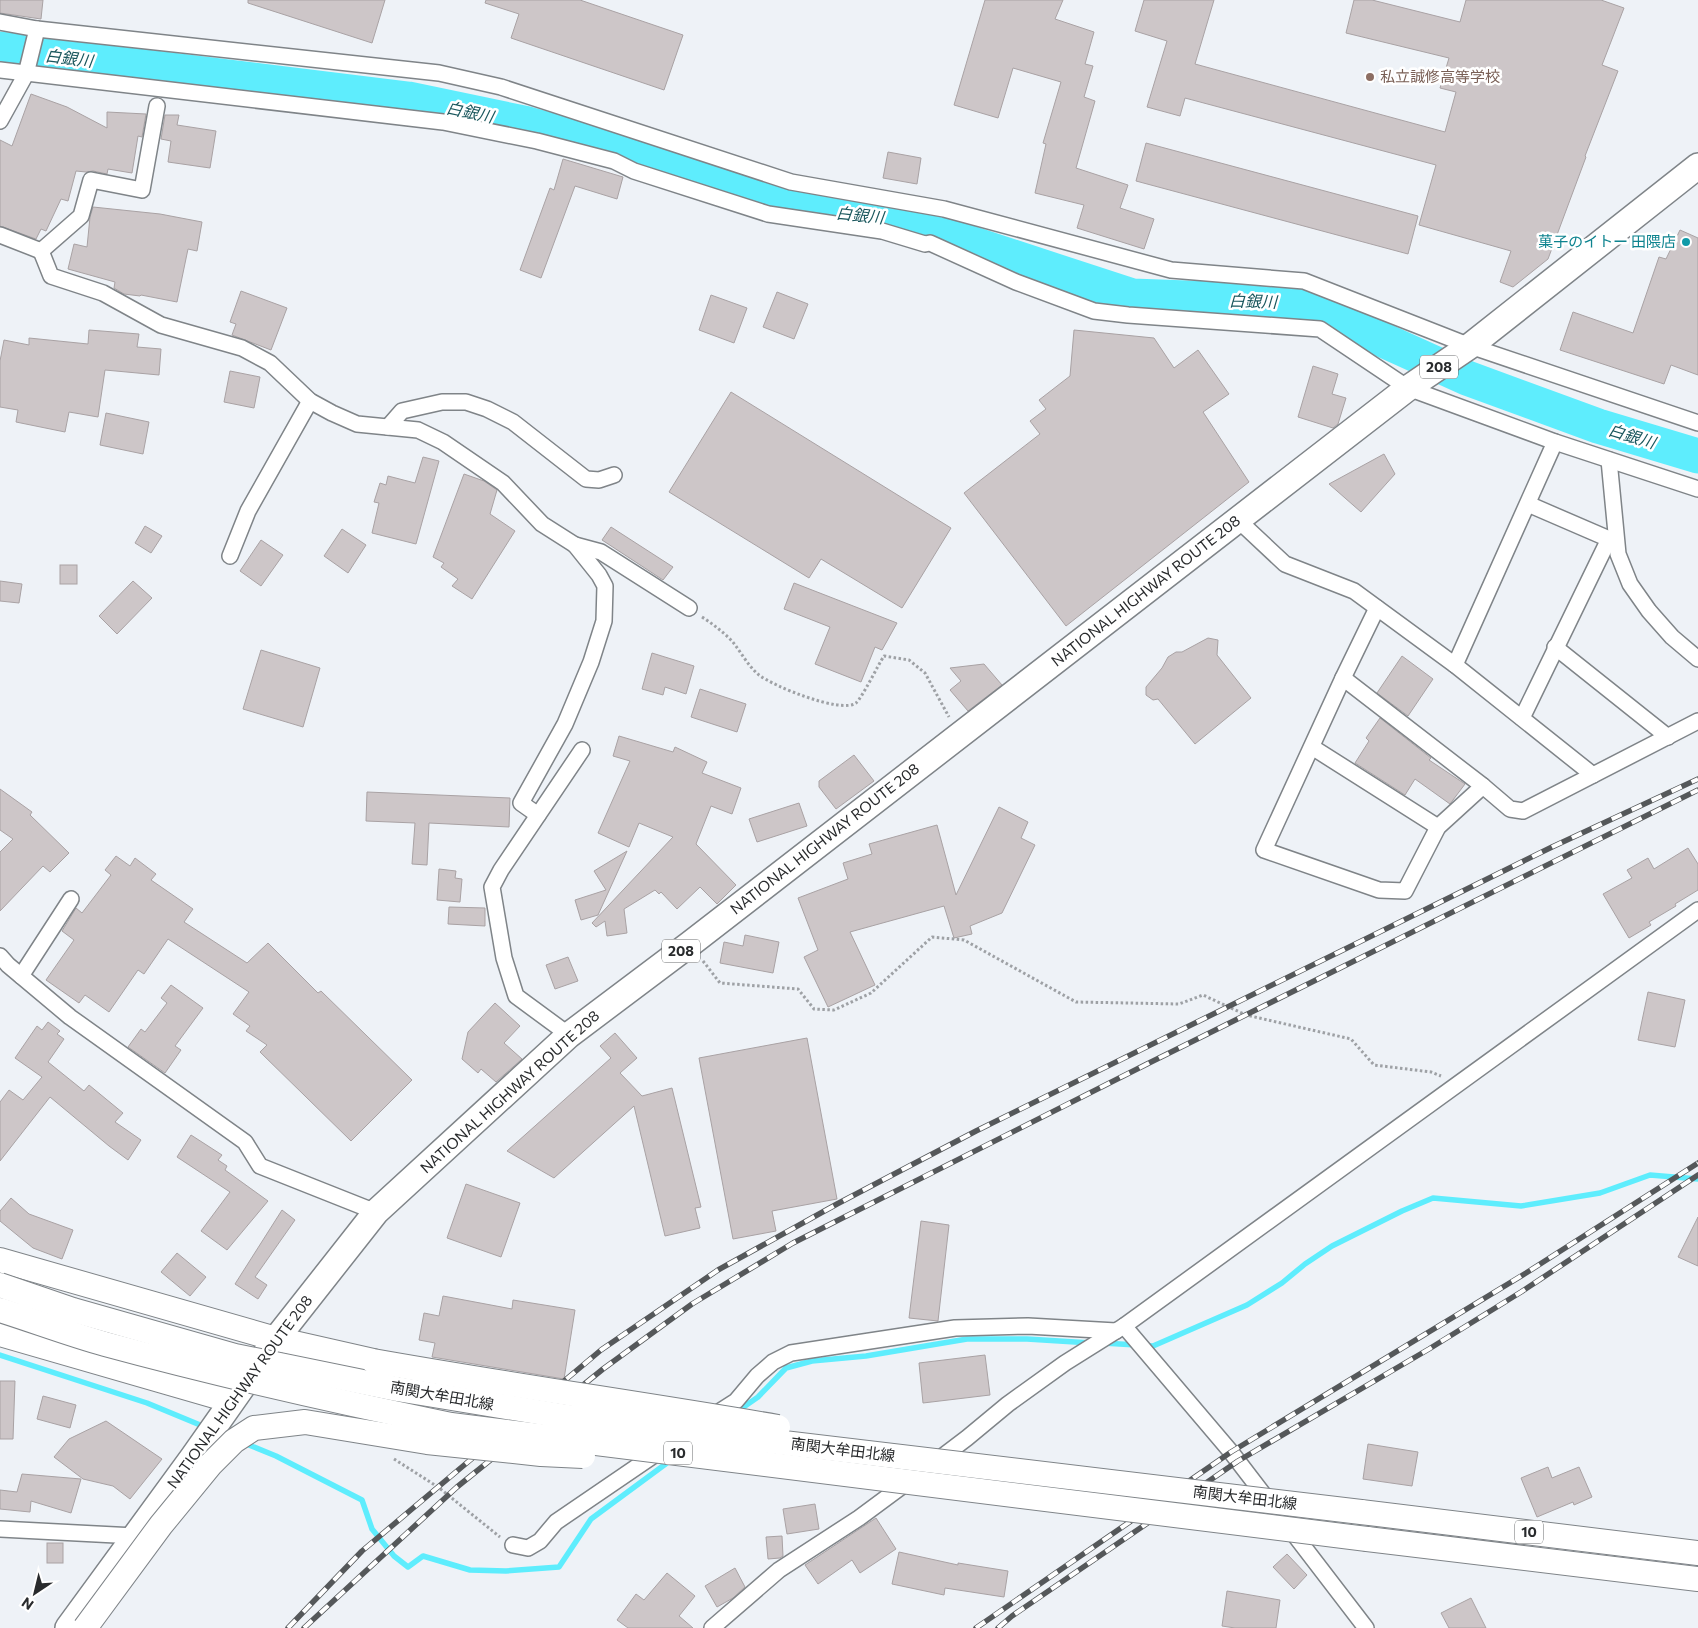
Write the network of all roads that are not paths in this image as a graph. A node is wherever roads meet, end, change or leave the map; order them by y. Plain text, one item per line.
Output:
1 (0, 22) edge
2 (37, 29) junction
3 (0, 70) edge
4 (26, 74) junction
5 (157, 106) dead end
6 (0, 122) edge
7 (1698, 166) edge
8 (0, 235) edge
9 (41, 252) junction
10 (1470, 346) junction
11 (1408, 388) junction
12 (310, 401) junction
13 (1698, 423) edge
14 (388, 427) junction
15 (1555, 442) junction
16 (1609, 460) junction
17 (614, 475) dead end
18 (1698, 489) edge
19 (1528, 504) junction
20 (1238, 520) junction
21 (1612, 541) junction
22 (576, 544) junction
23 (230, 556) dead end
24 (689, 608) road end
25 (1377, 608) junction
26 (1555, 647) junction
27 (1698, 659) edge
28 (1455, 665) junction
29 (1343, 678) junction
30 (1522, 718) junction
31 (1698, 721) edge
32 (1668, 737) junction
33 (1312, 747) junction
34 (582, 750) dead end
35 (1593, 775) junction
36 (1483, 786) junction
37 (538, 815) junction
38 (1438, 828) junction
39 (71, 899) dead end
40 (1698, 910) edge
41 (0, 956) edge
42 (22, 976) junction
43 (569, 1035) junction
44 (376, 1212) junction
45 (0, 1260) edge
46 (0, 1285) edge
47 (0, 1310) edge
48 (1120, 1328) junction
49 (0, 1334) edge
50 (276, 1339) junction
51 (232, 1401) junction
52 (872, 1453) junction
53 (767, 1464) junction
54 (0, 1529) edge
55 (135, 1536) junction
56 (513, 1545) road end
57 (1698, 1553) edge
58 (1698, 1579) edge
59 (68, 1628) edge
60 (85, 1628) edge
61 (712, 1628) edge
62 (1366, 1628) edge

1 - 2 street
2 - 4 street
2 - 10 street
3 - 4 street
4 - 6 street
4 - 11 street
5 - 9 street
7 - 10 highway, NATIONAL HIGHWAY ROUTE 208 / 208
8 - 9 street
9 - 12 street
10 - 11 highway, NATIONAL HIGHWAY ROUTE 208 / 208
10 - 13 street
11 - 15 street
11 - 20 highway, NATIONAL HIGHWAY ROUTE 208 / 208
12 - 14 street
12 - 23 street
14 - 17 street
14 - 22 street
15 - 16 street
15 - 19 street
16 - 18 street
16 - 21 street
19 - 21 street
19 - 28 street
20 - 25 street
20 - 43 highway, NATIONAL HIGHWAY ROUTE 208 / 208
21 - 26 street
21 - 27 street
22 - 24 street
22 - 37 street
25 - 28 street
25 - 29 street
26 - 30 street
26 - 32 street
28 - 30 street
29 - 33 street
29 - 36 street
30 - 35 street
31 - 32 street
32 - 35 street
33 - 38 street
33 - 38 street
34 - 37 street
35 - 36 street
36 - 38 street
37 - 43 street
39 - 42 street
40 - 48 street
41 - 42 street
42 - 44 street
43 - 44 highway, NATIONAL HIGHWAY ROUTE 208 / 208
44 - 50 highway, NATIONAL HIGHWAY ROUTE 208 / 208
45 - 50 main road
46 - 52 main road, 南関大牟田北線 / 10, bridge
47 - 53 main road, 南関大牟田北線 / 10, bridge
48 - 56 street
48 - 61 street
48 - 62 street
49 - 51 main road
50 - 51 highway, NATIONAL HIGHWAY ROUTE 208 / 208
50 - 52 main road, bridge
51 - 55 highway, NATIONAL HIGHWAY ROUTE 208 / 208
52 - 57 main road, 南関大牟田北線 / 10, bridge
53 - 58 main road, 南関大牟田北線 / 10, bridge
53 - 60 main road, bridge
54 - 55 street
55 - 59 highway, NATIONAL HIGHWAY ROUTE 208 / 208

